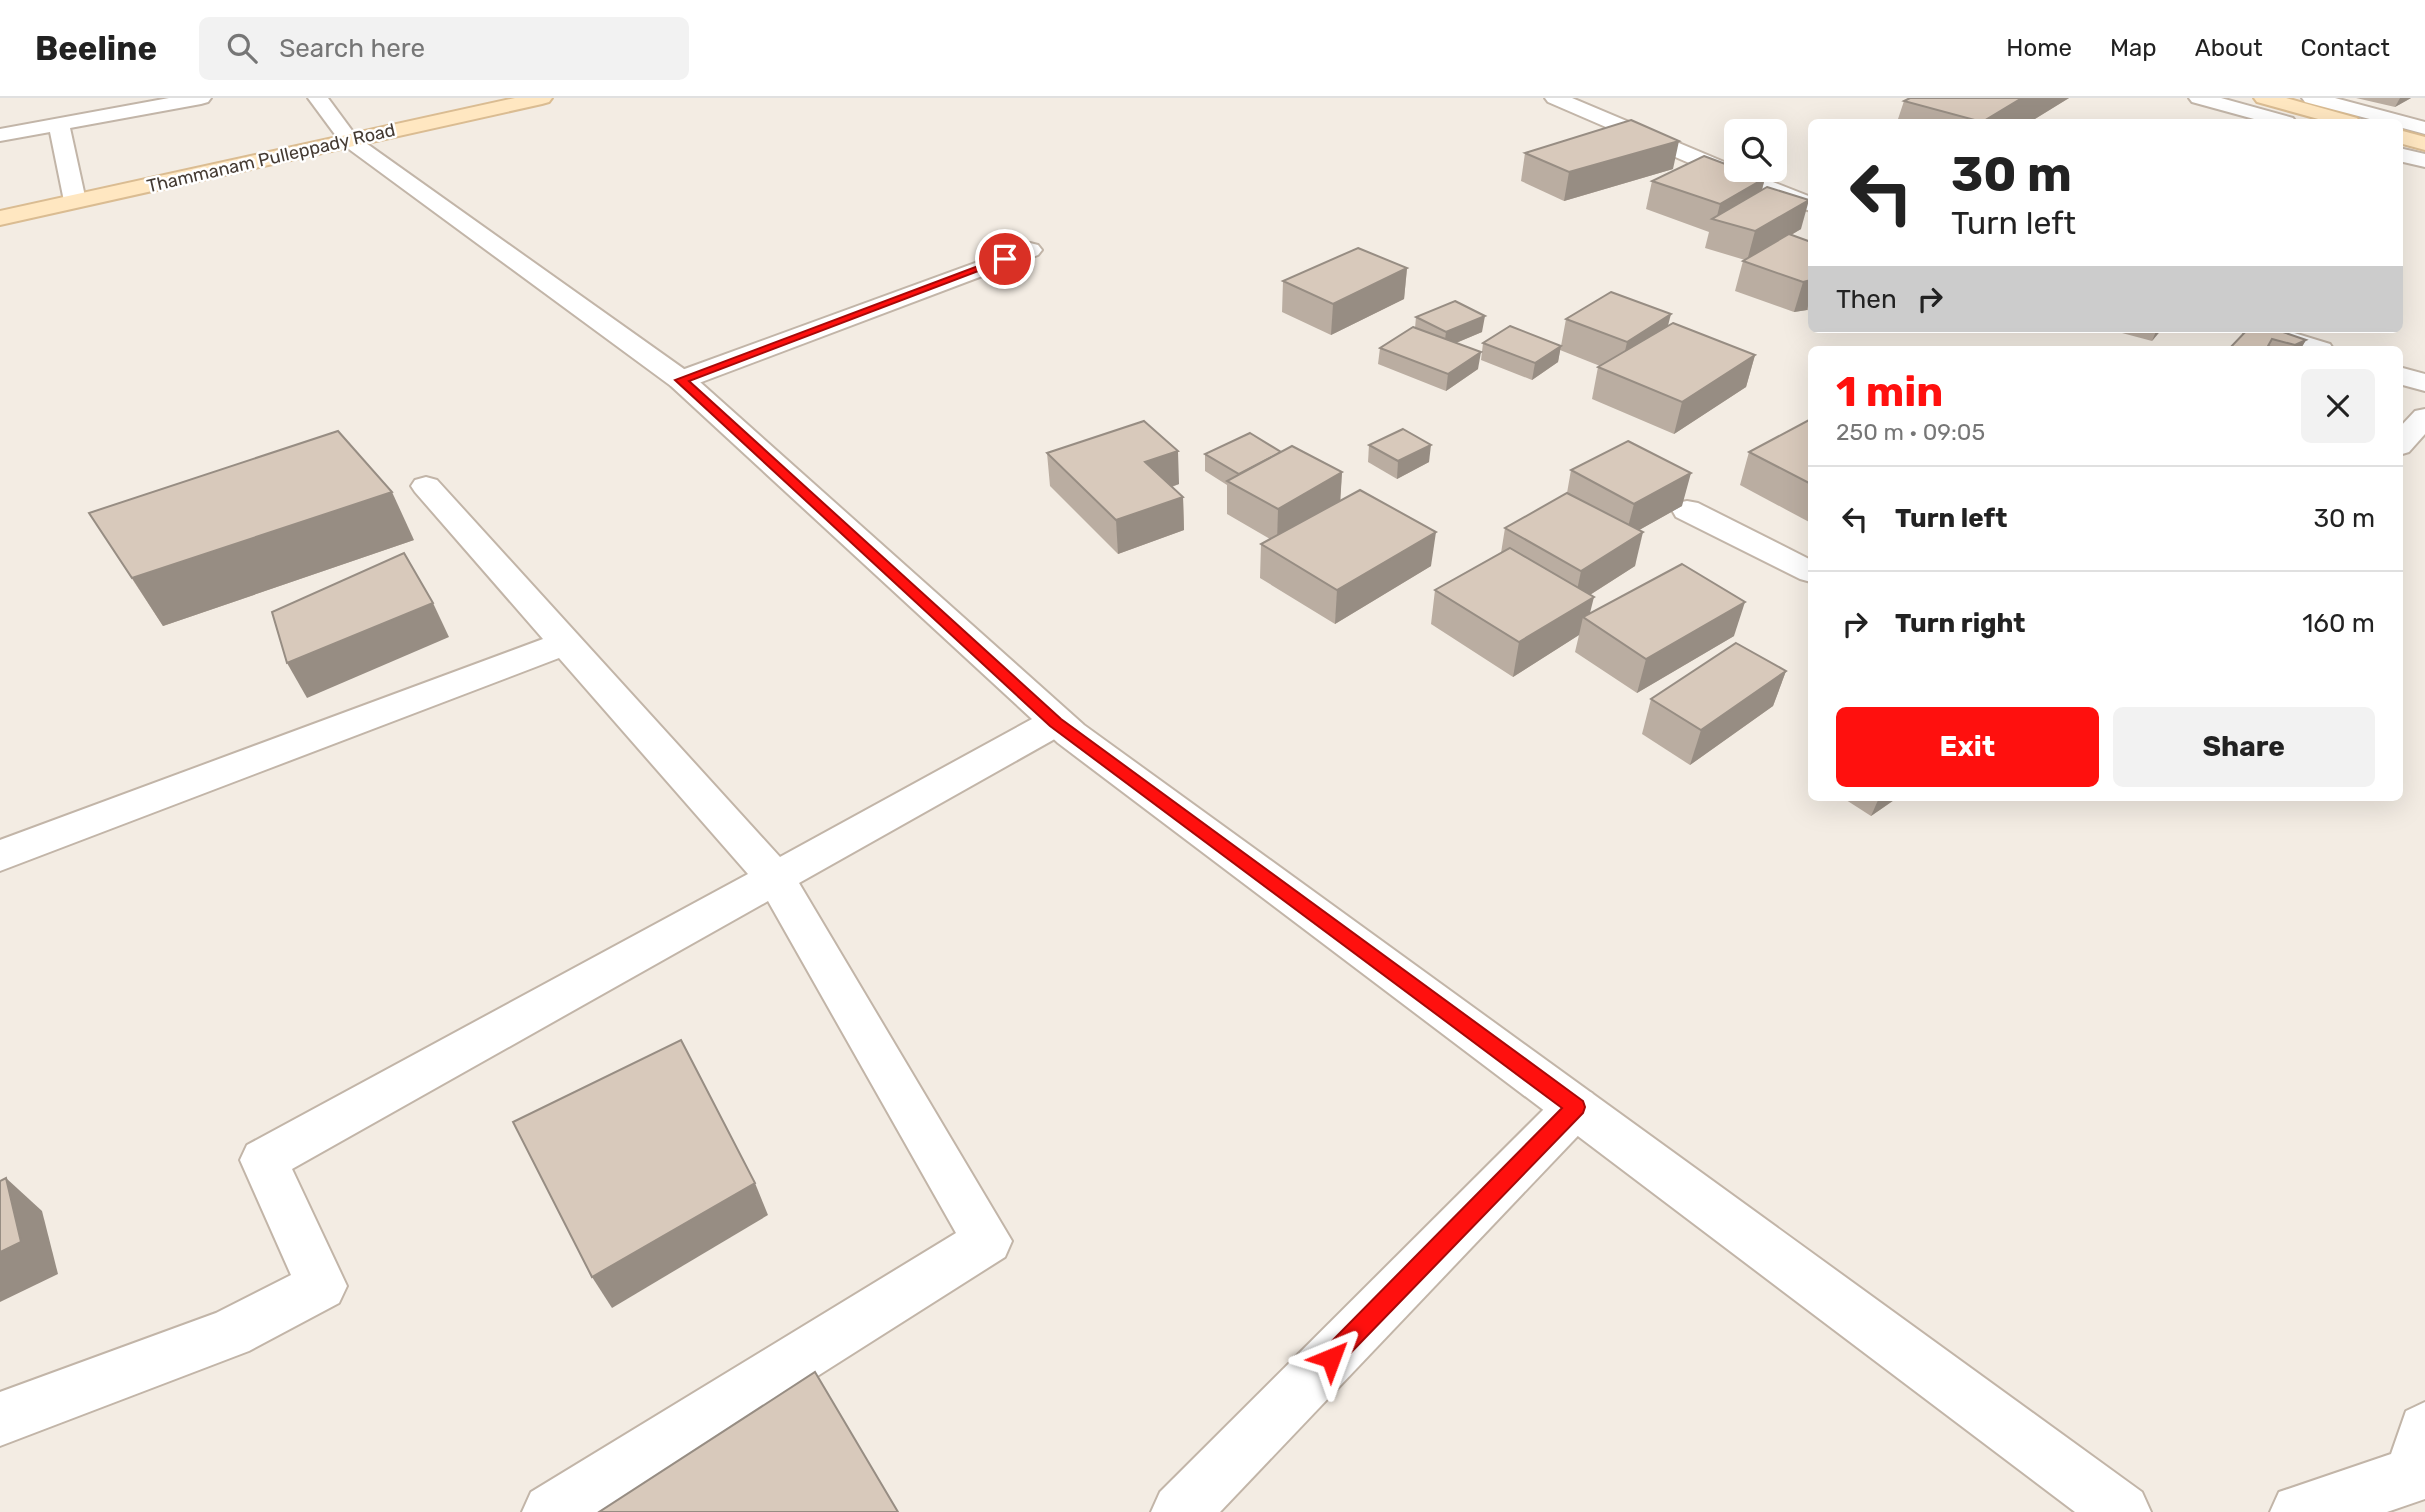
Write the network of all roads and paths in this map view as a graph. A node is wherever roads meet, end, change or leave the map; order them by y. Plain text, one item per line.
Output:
1 (201, 98) edge
2 (318, 98) edge
3 (1555, 98) edge
4 (2199, 98) edge
5 (2264, 98) edge
6 (2312, 98) edge
7 (529, 99) edge
8 (2275, 119) edge
9 (2339, 119) edge
10 (2391, 119) edge
11 (2403, 122) edge
12 (59, 124) junction
13 (2425, 128) edge
14 (0, 135) edge
15 (2403, 137) edge
16 (349, 140) junction
17 (2425, 144) edge
18 (2403, 155) edge
19 (2425, 161) edge
20 (75, 201) junction
21 (1808, 203) edge
22 (0, 218) edge
23 (1030, 250) dead end
24 (2267, 333) edge
25 (2308, 346) edge
26 (2403, 376) edge
27 (681, 380) junction
28 (2425, 383) edge
29 (2425, 417) edge
30 (2403, 442) edge
31 (426, 486) dead end
32 (1687, 509) edge
33 (1808, 570) edge
34 (566, 643) junction
35 (1056, 722) junction
36 (0, 856) edge
37 (775, 878) junction
38 (1576, 1107) junction
39 (0, 1419) edge
40 (2419, 1453) edge
41 (551, 1512) edge
42 (1181, 1512) edge
43 (2122, 1512) edge
44 (2300, 1512) edge

1 - 12 street
2 - 16 street
3 - 21 street
4 - 8 street
5 - 9 main road
6 - 10 street
7 - 16 main road, Thammanam Pulleppady Road
11 - 13 street
12 - 14 street
12 - 20 street
15 - 17 main road
16 - 20 main road, Thammanam Pulleppady Road
16 - 27 street
18 - 19 street
20 - 22 main road, Thammanam Pulleppady Road
23 - 27 street
24 - 25 street
26 - 28 street
27 - 35 street
29 - 30 street
31 - 34 street
32 - 33 street
34 - 36 street
34 - 37 street
35 - 37 street
35 - 38 street
37 - 39 street
37 - 41 street
38 - 42 street
38 - 43 street
40 - 44 street

